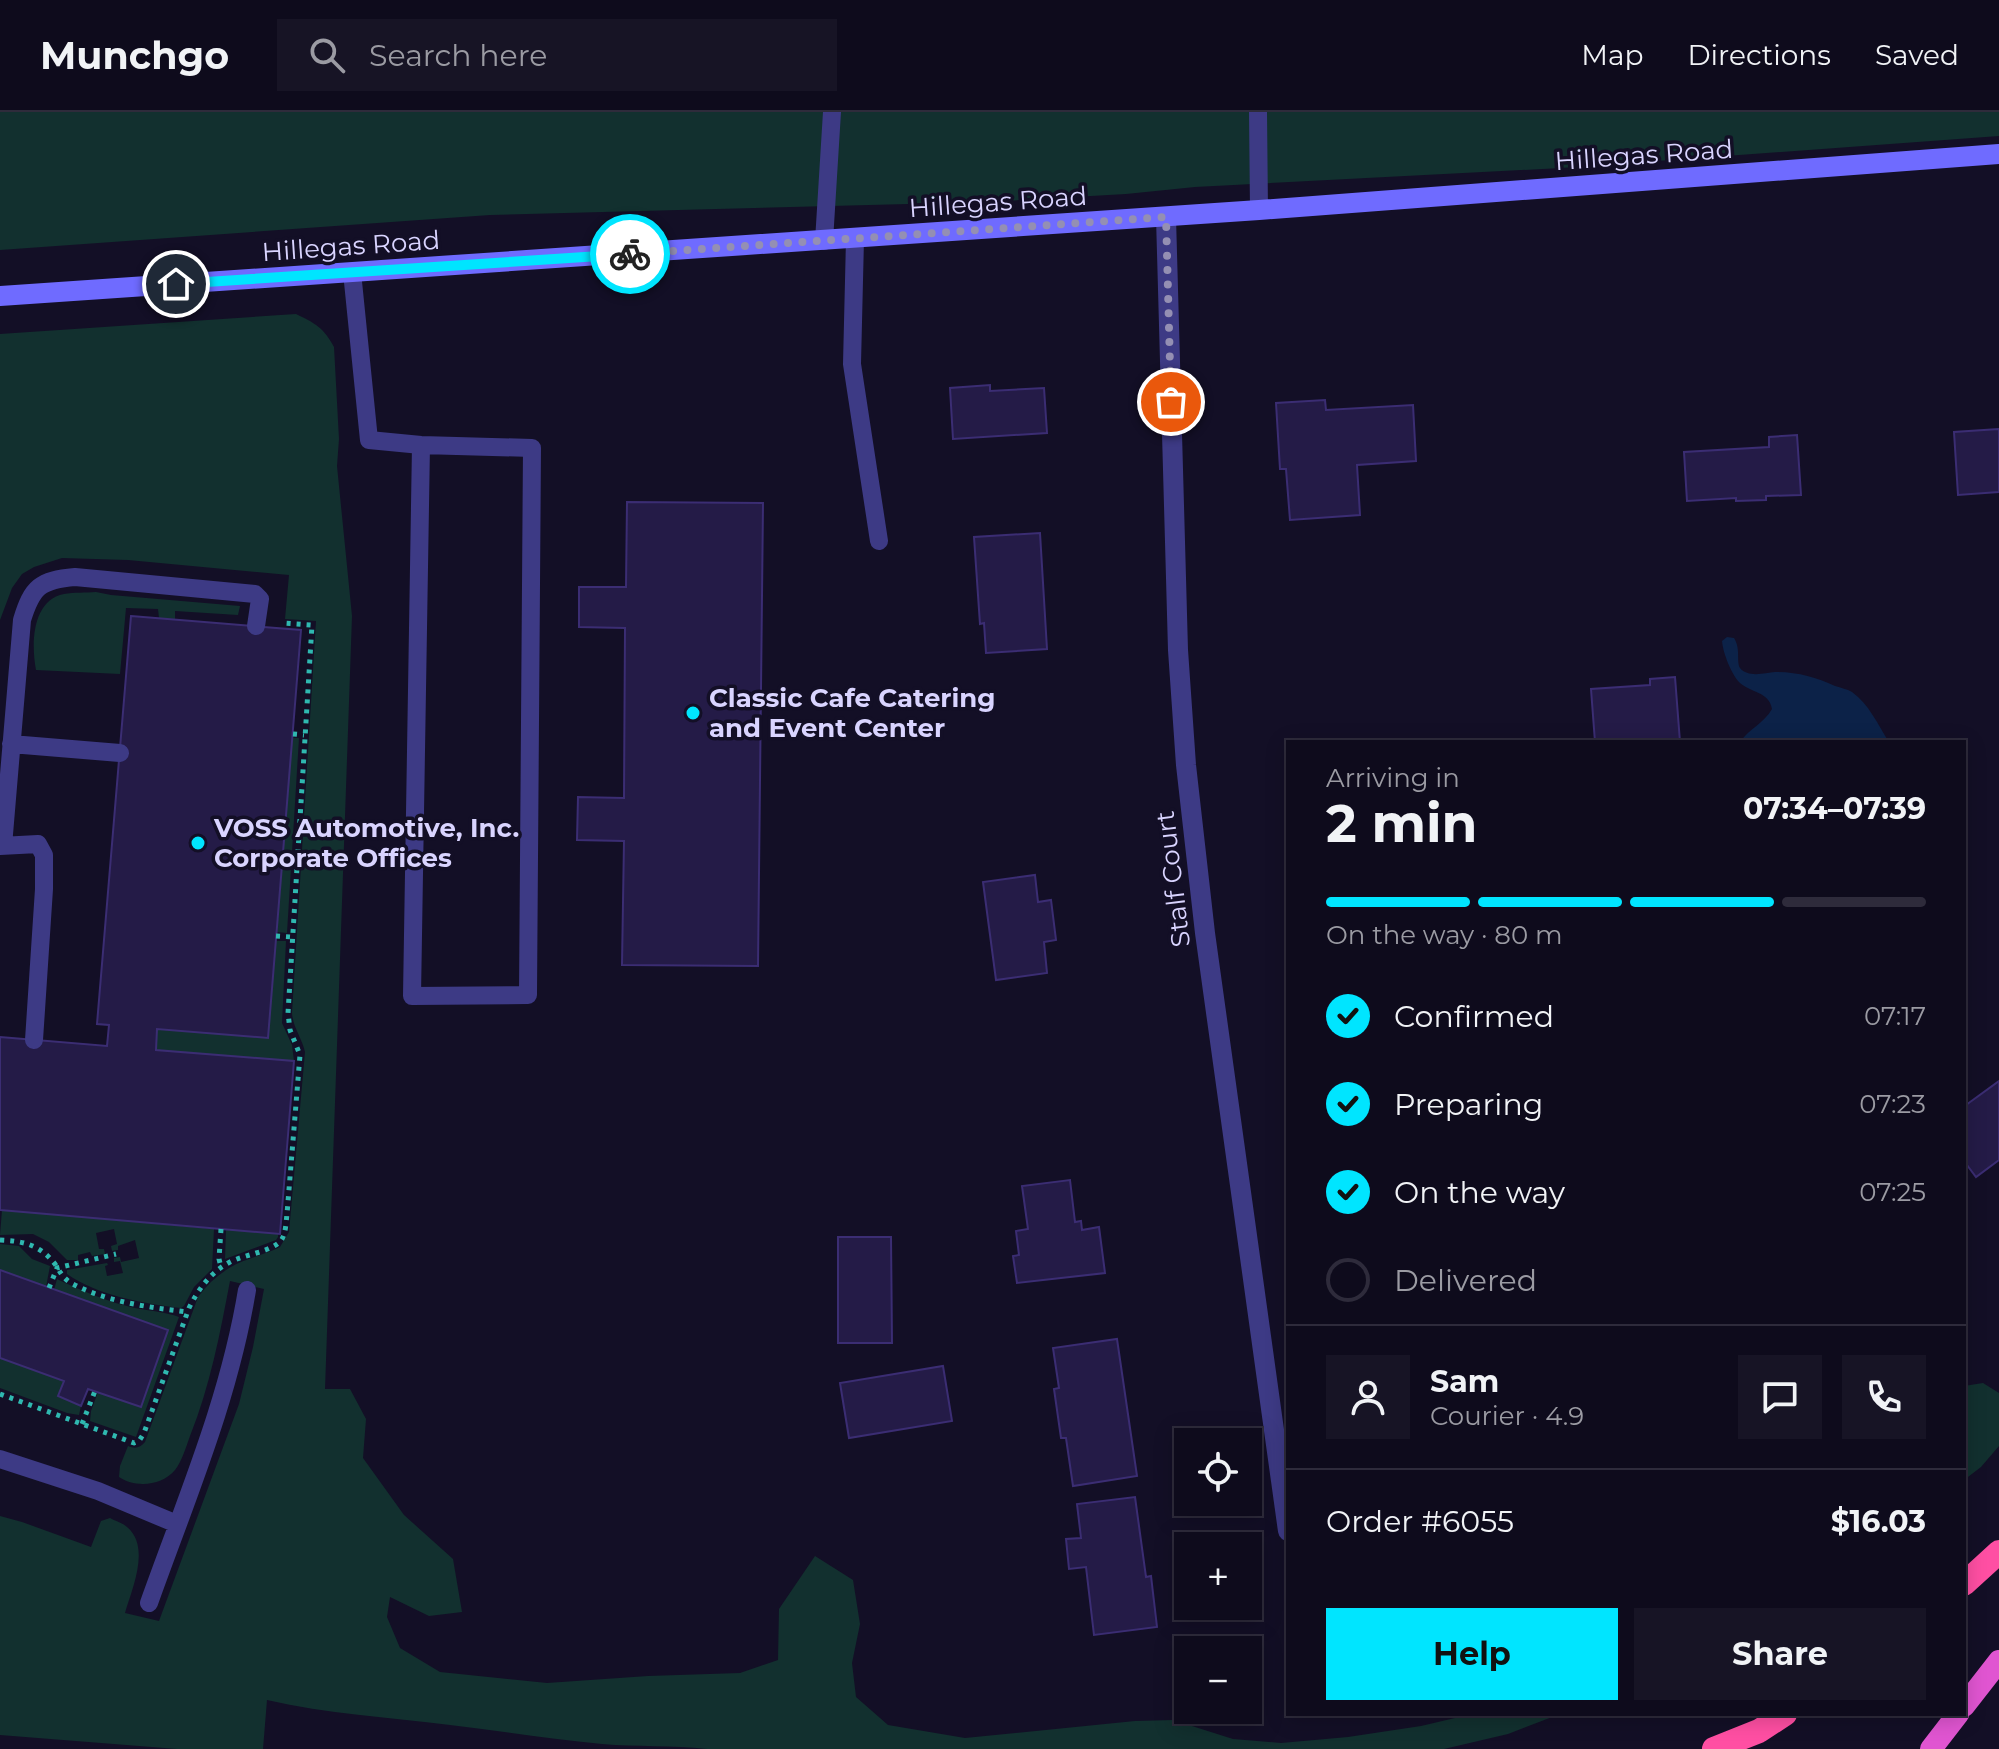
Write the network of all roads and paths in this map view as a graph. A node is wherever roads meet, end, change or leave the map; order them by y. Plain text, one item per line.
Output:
1 (832, 112) edge
2 (1258, 112) edge
3 (1999, 154) edge
4 (1259, 210) junction
5 (1166, 217) junction
6 (855, 239) junction
7 (824, 241) junction
8 (352, 272) junction
9 (0, 296) edge
10 (421, 445) junction
11 (879, 541) dead end
12 (281, 623) dead end
13 (256, 626) dead end
14 (293, 734) dead end
15 (304, 735) junction
16 (11, 744) junction
17 (120, 753) dead end
18 (1, 846) edge
19 (276, 936) dead end
20 (292, 937) junction
21 (34, 1040) dead end
22 (221, 1229) dead end
23 (0, 1240) edge
24 (116, 1254) dead end
25 (57, 1268) junction
26 (222, 1268) junction
27 (49, 1288) dead end
28 (247, 1290) dead end
29 (187, 1312) junction
30 (95, 1391) dead end
31 (0, 1394) edge
32 (81, 1424) junction
33 (0, 1459) edge
34 (1286, 1517) edge
35 (177, 1524) junction
36 (1999, 1552) edge
37 (1966, 1582) edge
38 (149, 1603) dead end
39 (1999, 1661) edge
40 (1966, 1703) edge
41 (1782, 1716) edge
42 (1956, 1716) edge
43 (1714, 1749) edge
44 (1931, 1749) edge

1 - 7 lane
2 - 4 lane
3 - 4 main road, Hillegas Road
4 - 5 main road, Hillegas Road
5 - 6 main road, Hillegas Road
5 - 34 street, Stalf Court
6 - 7 main road, Hillegas Road
6 - 11 lane
7 - 8 main road, Hillegas Road
8 - 9 main road, Hillegas Road
8 - 10 lane
10 - 10 lane
12 - 15 path
13 - 16 lane
14 - 15 path
15 - 20 path
16 - 17 lane
16 - 18 lane
18 - 21 lane
19 - 20 path
20 - 26 path
22 - 26 path
23 - 25 path
24 - 25 path
25 - 27 path
25 - 29 path
26 - 29 path
28 - 35 lane
29 - 32 path
30 - 32 path
31 - 32 path
33 - 35 lane
35 - 38 lane
36 - 37 highway
39 - 40 highway
41 - 43 highway
42 - 44 highway

